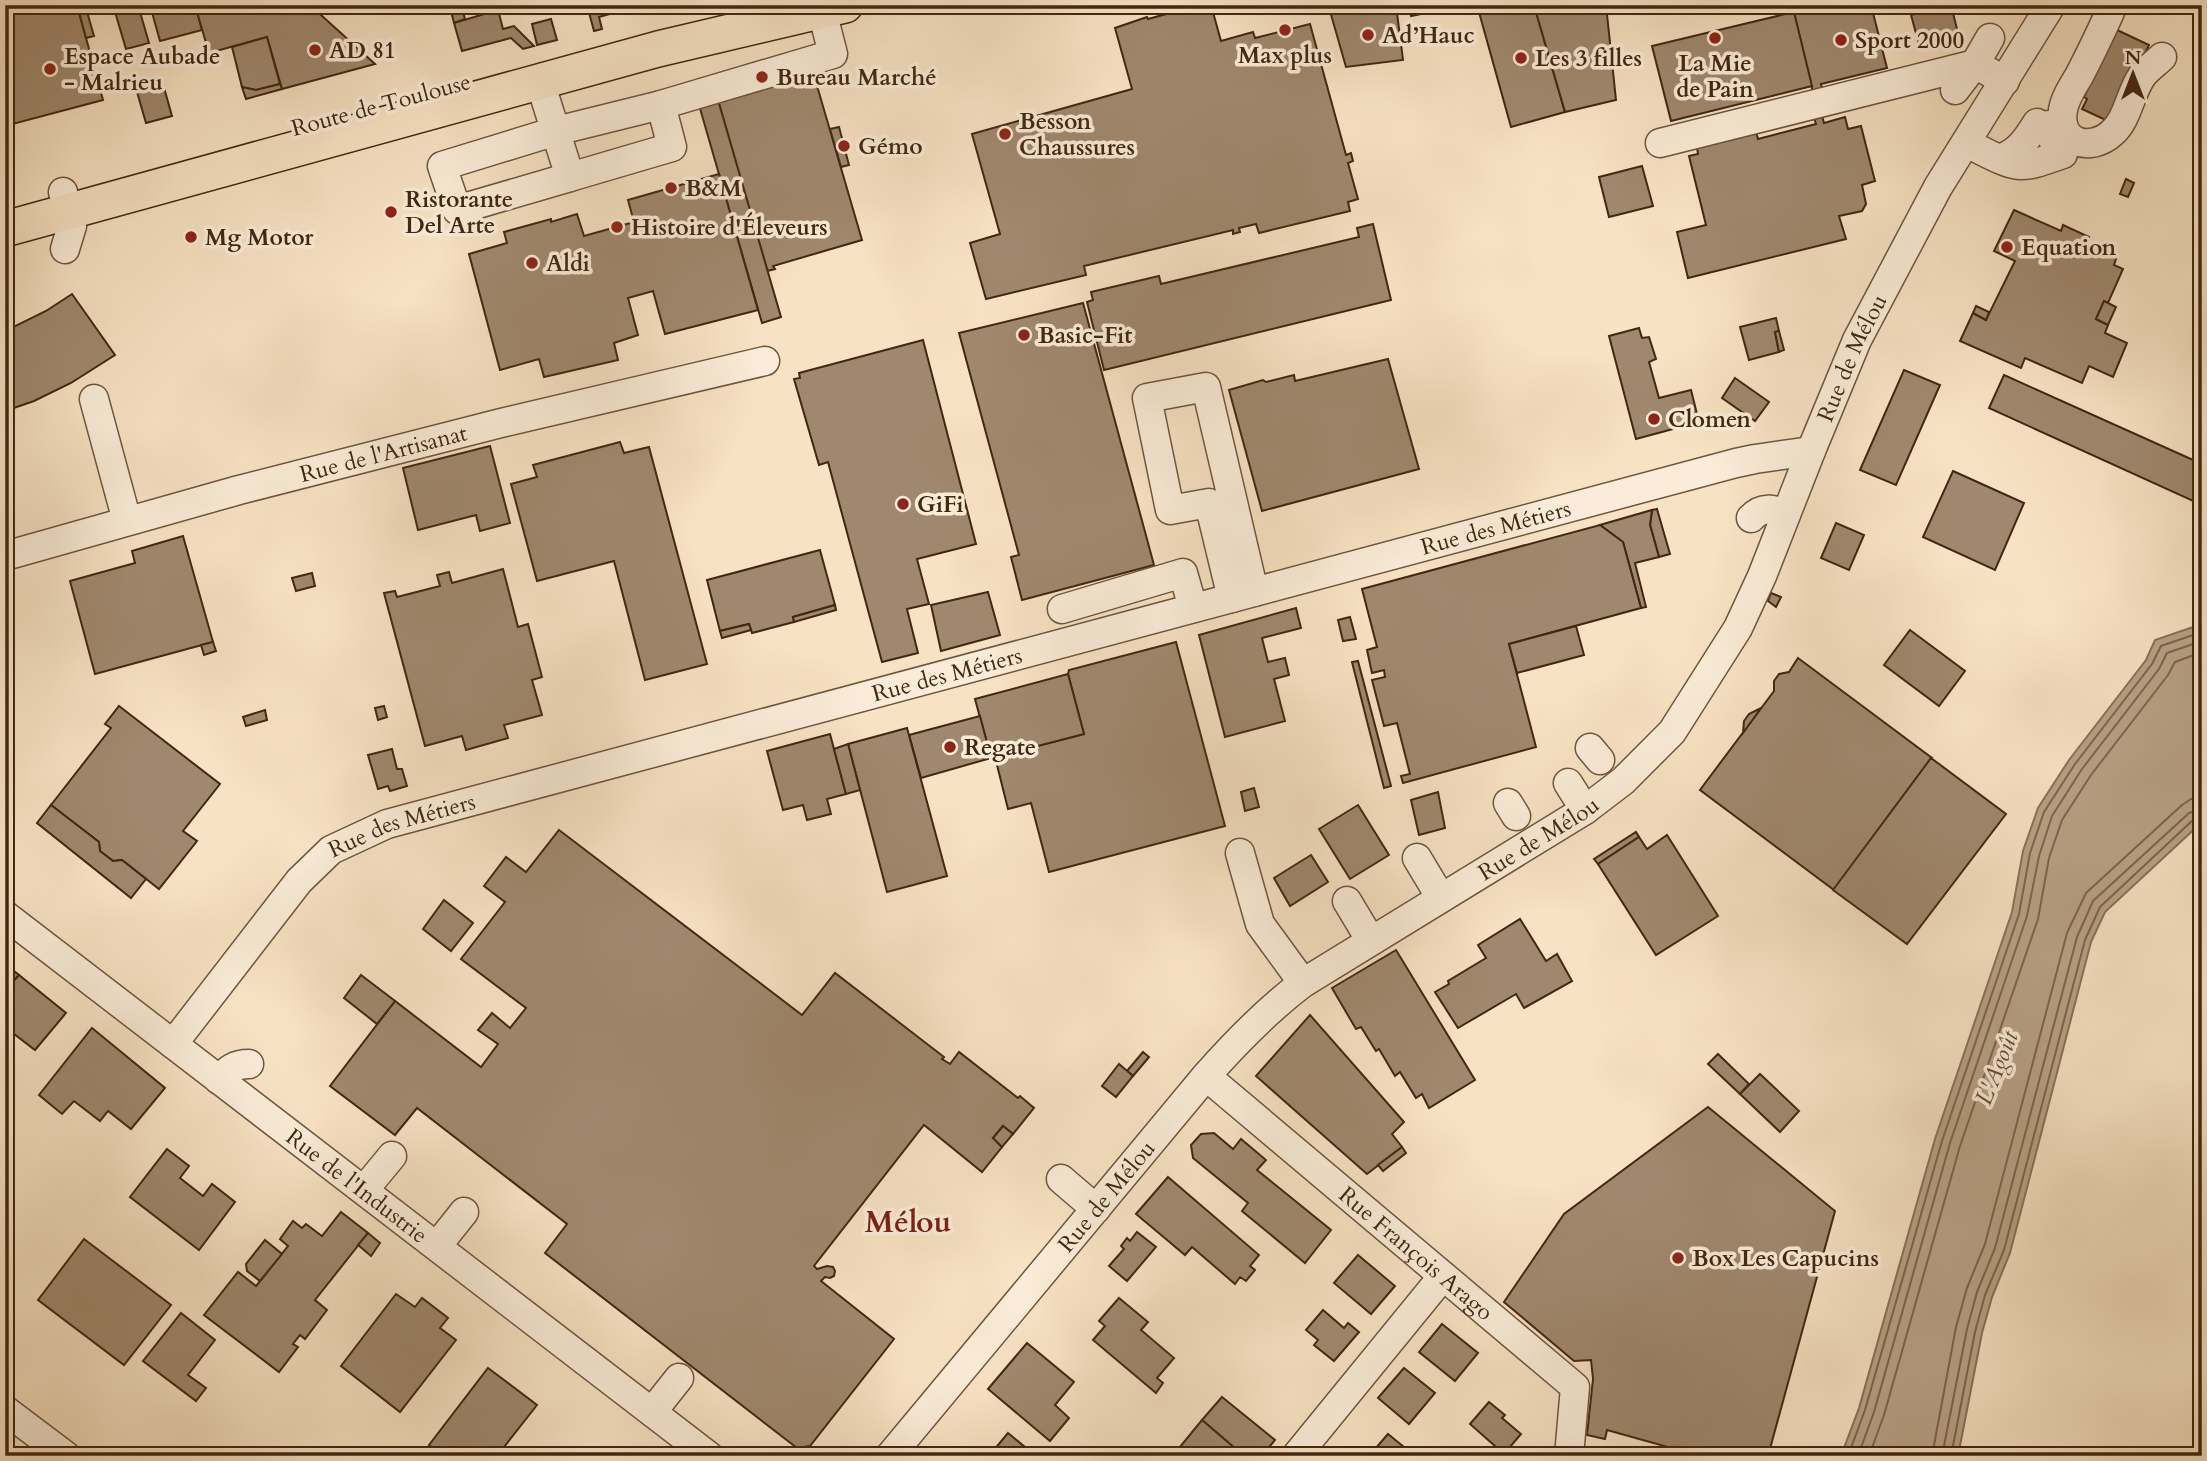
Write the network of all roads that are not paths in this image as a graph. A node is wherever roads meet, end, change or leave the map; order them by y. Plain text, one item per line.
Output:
1 (757, 5) edge
2 (2052, 5) edge
3 (2066, 5) edge
4 (834, 8) edge
5 (2110, 12) dead end
6 (1990, 38) dead end
7 (2162, 57) dead end
8 (1975, 64) junction
9 (2005, 81) junction
10 (540, 82) junction
11 (1955, 90) dead end
12 (2053, 97) dead end
13 (661, 105) junction
14 (2037, 123) dead end
15 (556, 131) junction
16 (1966, 143) junction
17 (1660, 144) dead end
18 (2000, 159) junction
19 (570, 177) junction
20 (66, 202) junction
21 (5, 207) edge
22 (5, 229) edge
23 (65, 250) dead end
24 (765, 361) dead end
25 (94, 399) dead end
26 (1811, 451) junction
27 (1786, 514) junction
28 (1751, 518) dead end
29 (127, 521) junction
30 (5, 556) edge
31 (1243, 595) junction
32 (1193, 608) junction
33 (1062, 609) dead end
34 (1568, 783) dead end
35 (1585, 810) junction
36 (1240, 853) dead end
37 (1417, 858) dead end
38 (1441, 898) junction
39 (1347, 901) dead end
40 (5, 915) edge
41 (1371, 941) junction
42 (1303, 983) junction
43 (173, 1044) junction
44 (249, 1064) dead end
45 (1206, 1076) junction
46 (219, 1080) junction
47 (392, 1156) dead end
48 (1061, 1179) dead end
49 (364, 1190) junction
50 (1096, 1209) junction
51 (464, 1212) dead end
52 (437, 1246) junction
53 (1443, 1276) junction
54 (679, 1378) dead end
55 (5, 1410) edge
56 (652, 1412) junction
57 (66, 1456) edge
58 (709, 1456) edge
59 (890, 1456) edge
60 (1296, 1456) edge
61 (1569, 1456) edge

1 - 20 main road, Route de Toulouse
2 - 9 street, Rue de Mélou
3 - 9 street, Rue de Mélou
4 - 10 main road
4 - 13 street
5 - 7 street
6 - 8 street
8 - 9 street
8 - 11 street
8 - 17 street
9 - 16 street, Rue de Mélou
10 - 15 street
10 - 20 main road
12 - 18 street
13 - 15 street
13 - 19 street
14 - 18 street
15 - 19 street
15 - 19 street
16 - 18 street
16 - 26 street, Rue de Mélou
20 - 21 main road, Route de Toulouse
20 - 22 main road
20 - 23 street
24 - 29 street, Rue de l'Artisanat
25 - 29 street
26 - 27 street, Rue de Mélou
26 - 31 street, Rue des Métiers
27 - 28 street
27 - 35 street, Rue de Mélou
29 - 30 street, Rue de l'Artisanat
31 - 31 street
31 - 32 street, Rue des Métiers
32 - 33 street
32 - 43 street, Rue des Métiers
34 - 35 street
35 - 38 street, Rue de Mélou
36 - 42 street
37 - 38 street
38 - 41 street, Rue de Mélou
39 - 41 street
40 - 43 street, Rue de l'Industrie
41 - 42 street, Rue de Mélou
42 - 45 street, Rue de Mélou
43 - 46 street, Rue de l'Industrie
44 - 46 street
45 - 50 street, Rue de Mélou
45 - 53 street, Rue François Arago
46 - 49 street, Rue de l'Industrie
47 - 49 street
48 - 50 street
49 - 52 street, Rue de l'Industrie
50 - 59 street, Rue de Mélou
51 - 52 street
52 - 56 street, Rue de l'Industrie
53 - 60 street
53 - 61 street, Rue François Arago
54 - 56 street
55 - 57 street
56 - 58 street, Rue de l'Industrie

